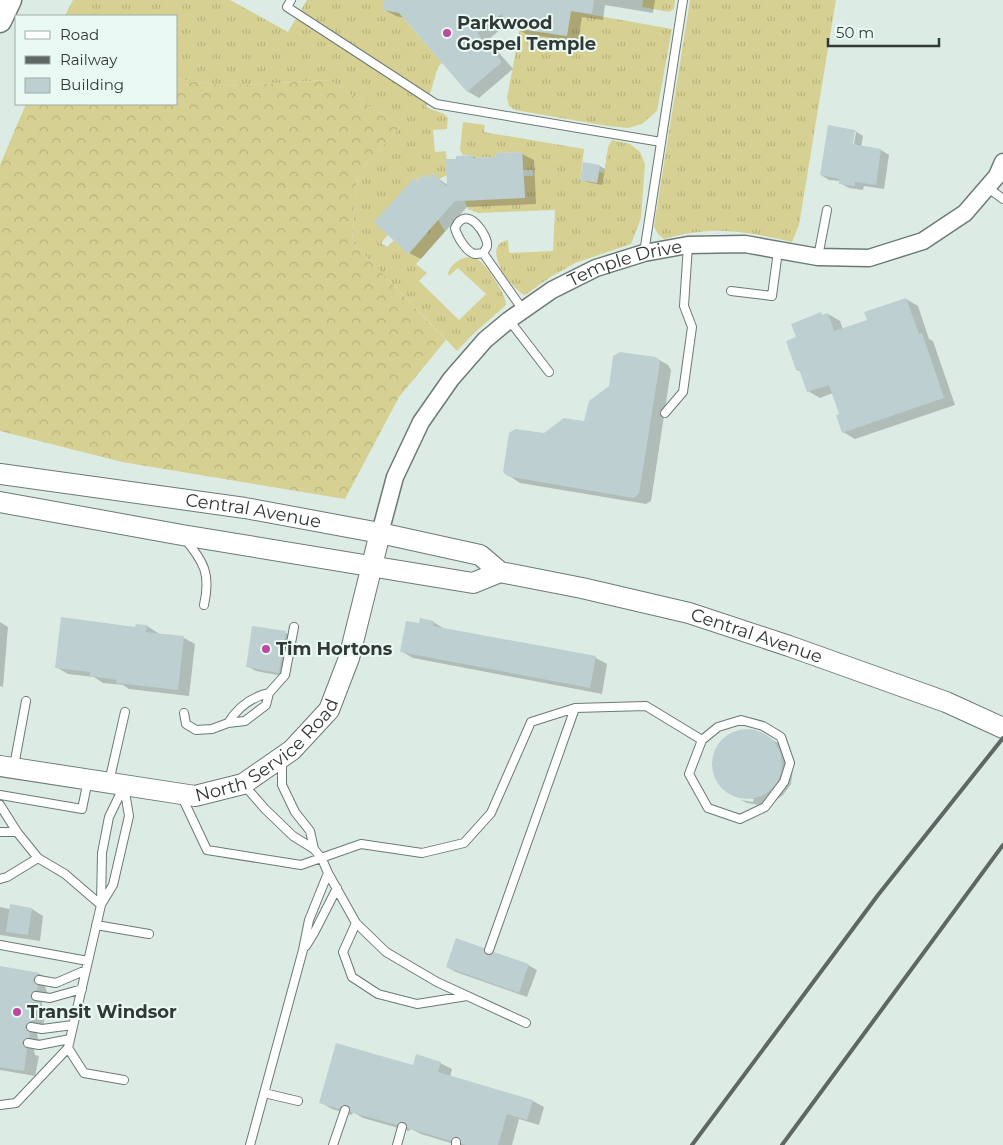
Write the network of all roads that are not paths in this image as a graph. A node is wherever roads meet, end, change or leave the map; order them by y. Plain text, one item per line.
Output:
1 (10, 0) edge
2 (291, 0) edge
3 (683, 0) edge
4 (0, 22) edge
5 (661, 142) junction
6 (1003, 162) edge
7 (987, 187) junction
8 (1003, 199) edge
9 (827, 210) dead end
10 (688, 245) junction
11 (778, 251) junction
12 (483, 253) junction
13 (644, 253) junction
14 (818, 258) junction
15 (731, 291) dead end
16 (516, 315) junction
17 (549, 372) dead end
18 (665, 413) dead end
19 (0, 474) edge
20 (0, 502) edge
21 (380, 533) junction
22 (182, 535) junction
23 (373, 567) junction
24 (500, 572) junction
25 (204, 605) dead end
26 (294, 627) dead end
27 (270, 694) junction
28 (26, 701) dead end
29 (575, 708) junction
30 (125, 712) dead end
31 (184, 713) dead end
32 (228, 723) junction
33 (1003, 728) edge
34 (702, 740) junction
35 (282, 757) junction
36 (7, 767) edge
37 (88, 780) junction
38 (243, 784) junction
39 (116, 785) junction
40 (0, 795) edge
41 (182, 795) junction
42 (0, 805) edge
43 (0, 832) edge
44 (17, 832) junction
45 (314, 849) junction
46 (38, 858) junction
47 (322, 858) junction
48 (328, 873) junction
49 (2, 878) edge
50 (337, 888) junction
51 (101, 905) junction
52 (356, 923) junction
53 (96, 925) junction
54 (149, 934) dead end
55 (0, 944) edge
56 (303, 950) junction
57 (489, 950) dead end
58 (88, 961) junction
59 (86, 970) junction
60 (39, 980) dead end
61 (82, 989) junction
62 (36, 996) dead end
63 (468, 996) junction
64 (526, 1023) dead end
65 (73, 1025) junction
66 (31, 1027) dead end
67 (70, 1039) junction
68 (28, 1043) dead end
69 (68, 1048) junction
70 (124, 1080) dead end
71 (264, 1093) junction
72 (298, 1101) dead end
73 (0, 1105) edge
74 (344, 1110) dead end
75 (402, 1127) dead end
76 (250, 1145) edge
77 (333, 1145) edge
78 (397, 1145) edge

1 - 4 main road
2 - 5 lane
3 - 5 lane
5 - 13 lane
6 - 7 street, Temple Drive
7 - 8 lane
7 - 14 street, Temple Drive
9 - 14 lane
10 - 11 street, Temple Drive
10 - 13 street, Temple Drive
10 - 18 lane
11 - 14 street, Temple Drive
11 - 15 lane
12 - 12 lane
12 - 16 lane
13 - 16 street, Temple Drive
16 - 17 lane
16 - 21 street, Temple Drive
19 - 21 street, Central Avenue
20 - 22 street, Central Avenue
21 - 23 street, Temple Drive
21 - 24 street, Central Avenue
22 - 23 street, Central Avenue
22 - 25 lane
23 - 24 street, Central Avenue
23 - 35 street, North Service Road
24 - 33 street, Central Avenue
26 - 27 lane
27 - 32 lane
27 - 32 lane
28 - 36 lane
29 - 34 lane
29 - 47 lane
29 - 57 lane
30 - 39 lane
31 - 32 lane
34 - 34 lane
35 - 38 street, North Service Road
35 - 45 lane
36 - 37 street, North Service Road
37 - 39 street, North Service Road
37 - 40 lane
38 - 41 street, North Service Road
38 - 45 lane
39 - 41 street, North Service Road
39 - 51 lane
39 - 51 lane
41 - 47 lane
42 - 44 lane
43 - 44 lane
44 - 46 lane
45 - 47 lane
46 - 49 lane
46 - 51 lane
47 - 48 lane
48 - 50 lane
48 - 56 lane
50 - 52 lane
50 - 56 lane
51 - 53 lane
52 - 63 lane
52 - 63 lane
53 - 54 lane
53 - 58 lane
55 - 58 lane
56 - 71 lane
58 - 59 lane
59 - 60 lane
59 - 61 lane
61 - 62 lane
61 - 65 lane
63 - 64 lane
65 - 66 lane
65 - 67 lane
67 - 68 lane
67 - 69 lane
69 - 70 lane
69 - 73 lane
71 - 72 lane
71 - 76 lane
74 - 77 lane
75 - 78 lane

